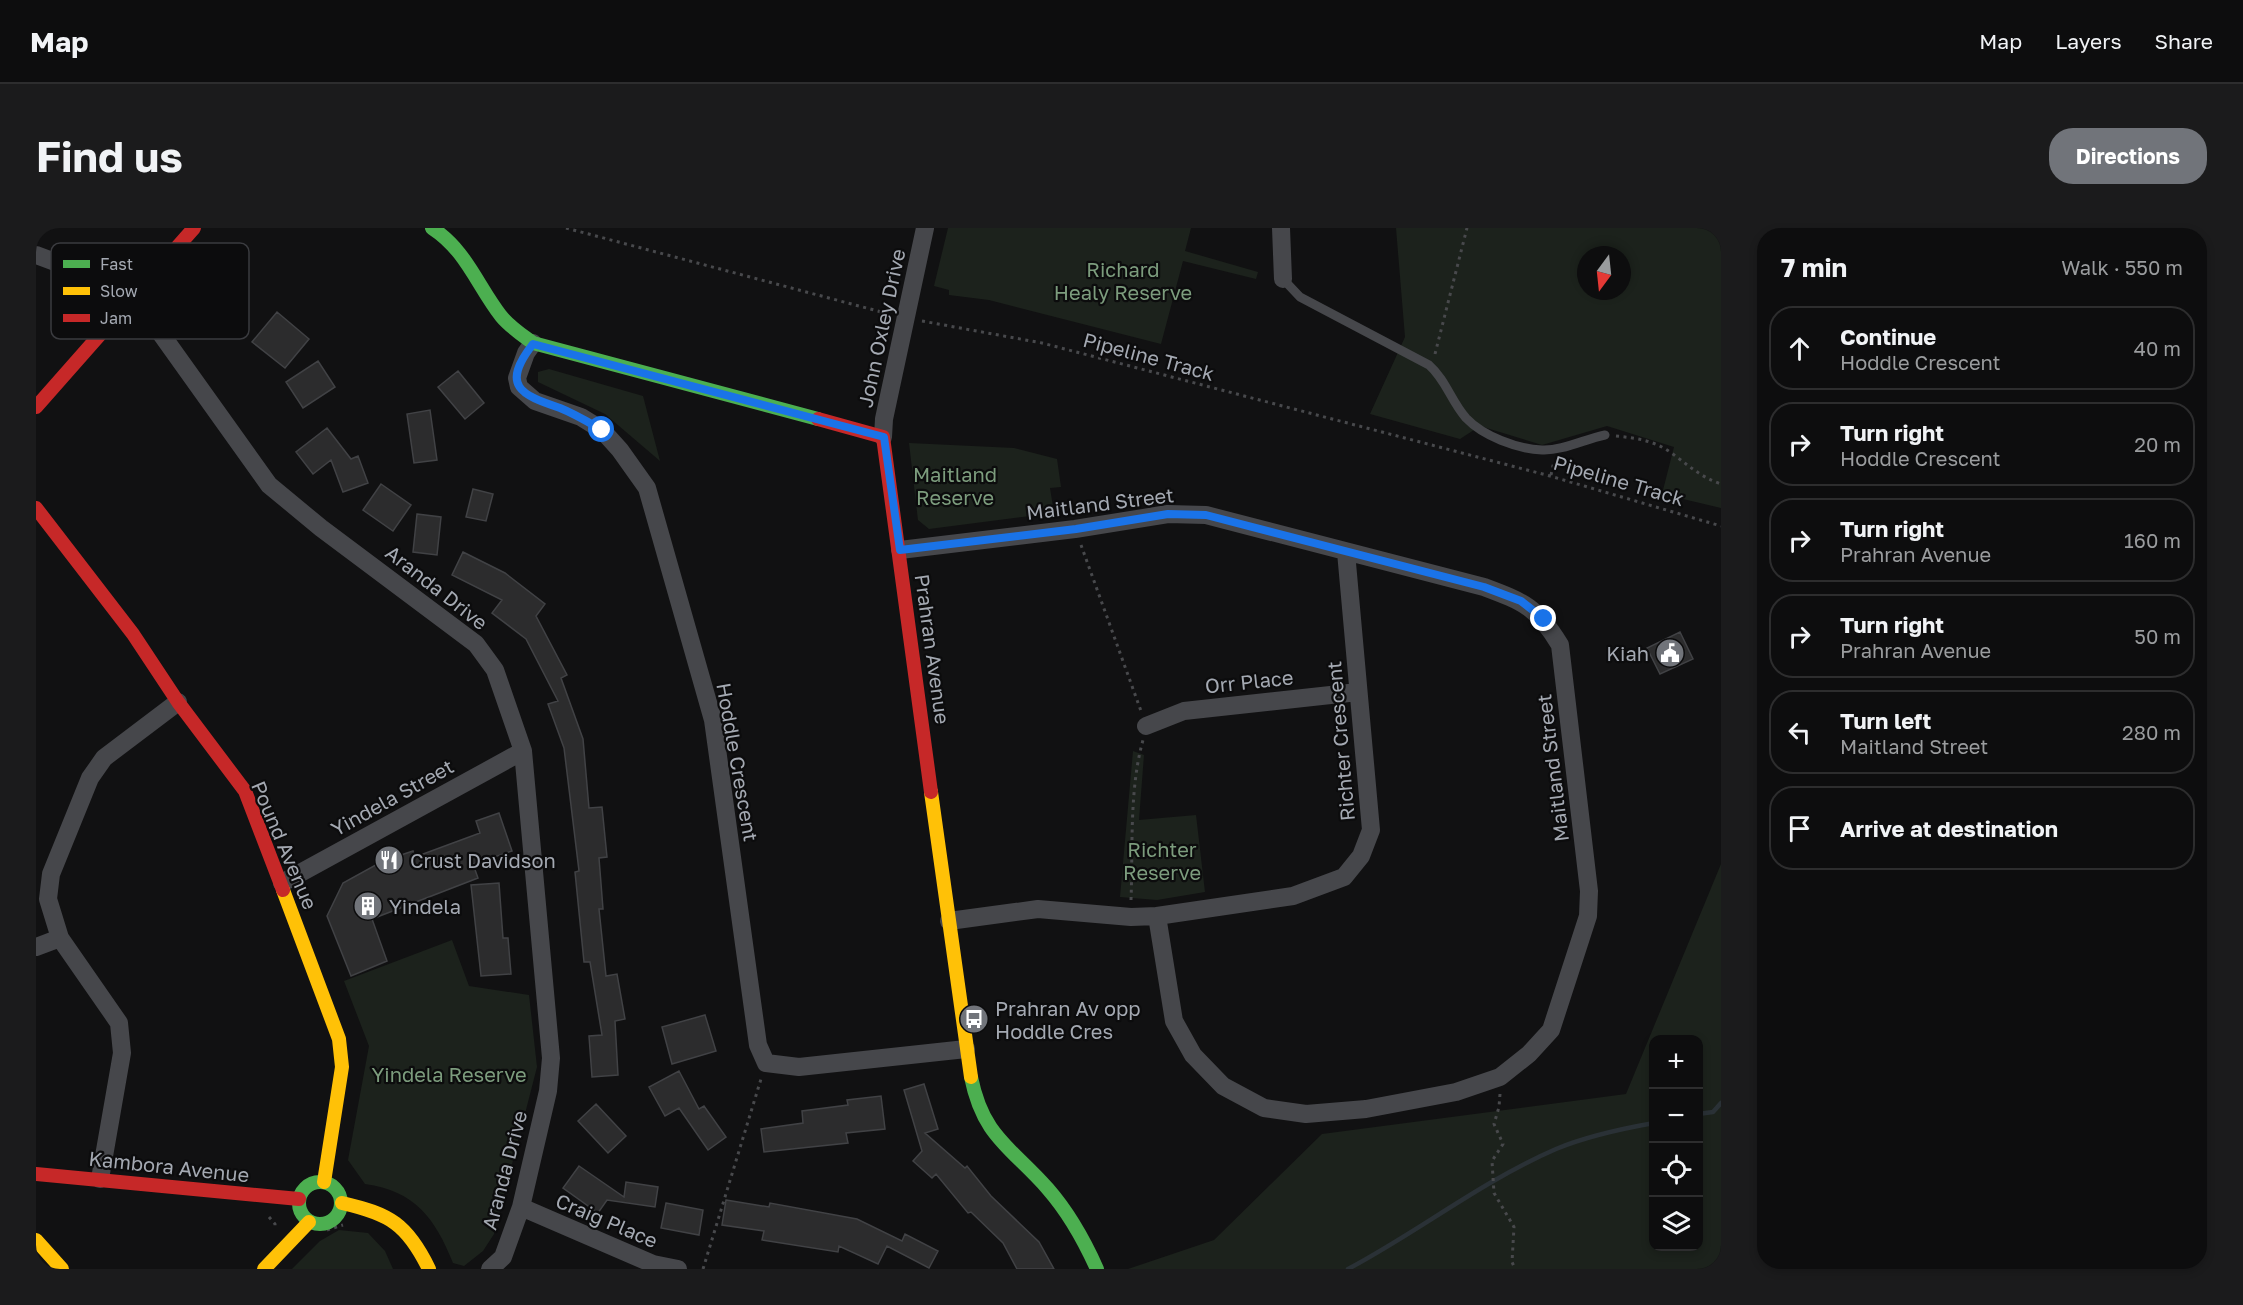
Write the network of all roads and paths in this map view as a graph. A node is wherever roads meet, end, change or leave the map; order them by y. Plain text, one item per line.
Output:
1 (194, 228) edge
2 (432, 228) edge
3 (567, 228) edge
4 (925, 228) edge
5 (1281, 228) edge
6 (1467, 228) edge
7 (181, 243) edge
8 (36, 255) edge
9 (51, 260) edge
10 (1283, 279) joint
11 (906, 318) junction
12 (96, 339) edge
13 (165, 339) edge
14 (533, 344) junction
15 (1429, 365) junction
16 (36, 407) edge
17 (1605, 435) joint
18 (884, 437) junction
19 (1553, 465) dead end
20 (1550, 476) junction
21 (1721, 484) edge
22 (36, 508) edge
23 (1721, 526) edge
24 (1076, 529) junction
25 (900, 550) junction
26 (1346, 552) junction
27 (1358, 692) junction
28 (178, 702) junction
29 (1146, 726) junction
30 (523, 751) junction
31 (282, 883) junction
32 (1157, 916) junction
33 (1131, 917) junction
34 (949, 921) junction
35 (60, 938) junction
36 (36, 947) edge
37 (966, 1048) junction
38 (766, 1063) junction
39 (1500, 1077) junction
40 (36, 1173) edge
41 (100, 1179) junction
42 (324, 1182) junction
43 (299, 1199) junction
44 (342, 1203) junction
45 (521, 1207) junction
46 (309, 1222) junction
47 (352, 1225) dead end
48 (325, 1231) dead end
49 (36, 1240) edge
50 (62, 1269) edge
51 (264, 1269) edge
52 (429, 1269) edge
53 (490, 1269) edge
54 (678, 1269) edge
55 (703, 1269) edge
56 (1097, 1269) edge
57 (1515, 1269) edge

1 - 7 street
2 - 14 street
3 - 11 path, Pipeline Track
4 - 11 street, John Oxley Drive
5 - 10 street
6 - 15 path
8 - 9 street, Aranda Drive
10 - 15 lane
11 - 18 street, John Oxley Drive
11 - 20 path, Pipeline Track
12 - 16 street
13 - 30 street, Aranda Drive
14 - 18 street
14 - 38 street, Hoddle Crescent
15 - 17 lane
17 - 21 path
18 - 25 street, Prahran Avenue
19 - 20 path
20 - 23 path, Pipeline Track
22 - 28 street, Pound Avenue
24 - 25 street, Maitland Street
24 - 26 street, Maitland Street
24 - 29 path
25 - 34 street, Prahran Avenue
26 - 27 street, Richter Crescent
26 - 39 street, Maitland Street
27 - 29 street, Orr Place
27 - 32 street, Richter Crescent
28 - 31 street, Pound Avenue
28 - 35 street
29 - 33 path
30 - 31 street, Yindela Street
30 - 45 street, Aranda Drive
31 - 42 street, Pound Avenue
32 - 33 street, Richter Crescent
32 - 39 street, Maitland Street
33 - 34 street, Richter Crescent
34 - 37 street, Prahran Avenue
35 - 36 street
35 - 41 street
37 - 38 street
37 - 56 street, Prahran Avenue
38 - 55 path
39 - 57 path
40 - 41 street, Kambora Avenue
41 - 43 street, Kambora Avenue
42 - 43 street
42 - 44 street
43 - 46 street
44 - 46 street
44 - 52 street
45 - 53 street, Aranda Drive
45 - 54 street, Craig Place
46 - 51 street
47 - 48 path
49 - 50 street

